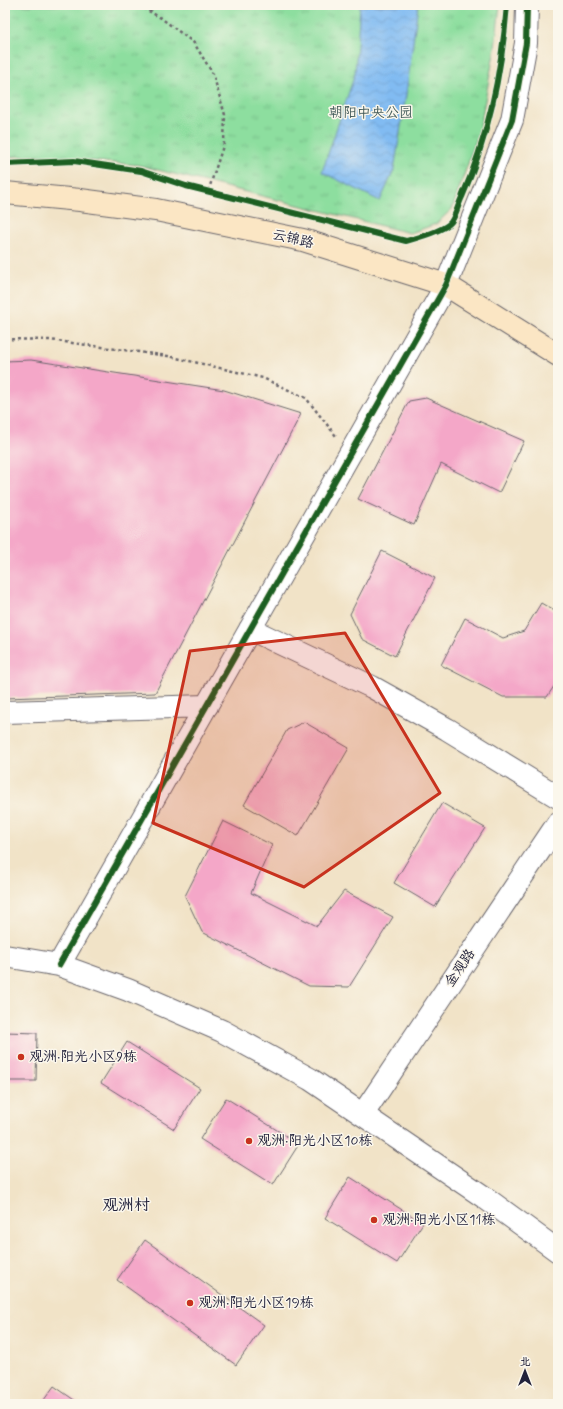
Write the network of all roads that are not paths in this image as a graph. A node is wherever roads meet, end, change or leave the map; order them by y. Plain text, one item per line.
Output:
1 (527, 5) edge
2 (5, 193) edge
3 (446, 285) junction
4 (558, 355) edge
5 (250, 629) junction
6 (207, 706) junction
7 (5, 712) edge
8 (558, 798) edge
9 (558, 823) edge
10 (5, 956) edge
11 (60, 965) junction
12 (363, 1114) junction
13 (558, 1251) edge

1 - 3 street
2 - 3 street, 云锦路
3 - 4 street, 云锦路
3 - 5 street
5 - 6 street
5 - 8 street
6 - 7 street
6 - 11 street
9 - 12 street, 金观路
10 - 11 street
11 - 12 street
12 - 13 street

